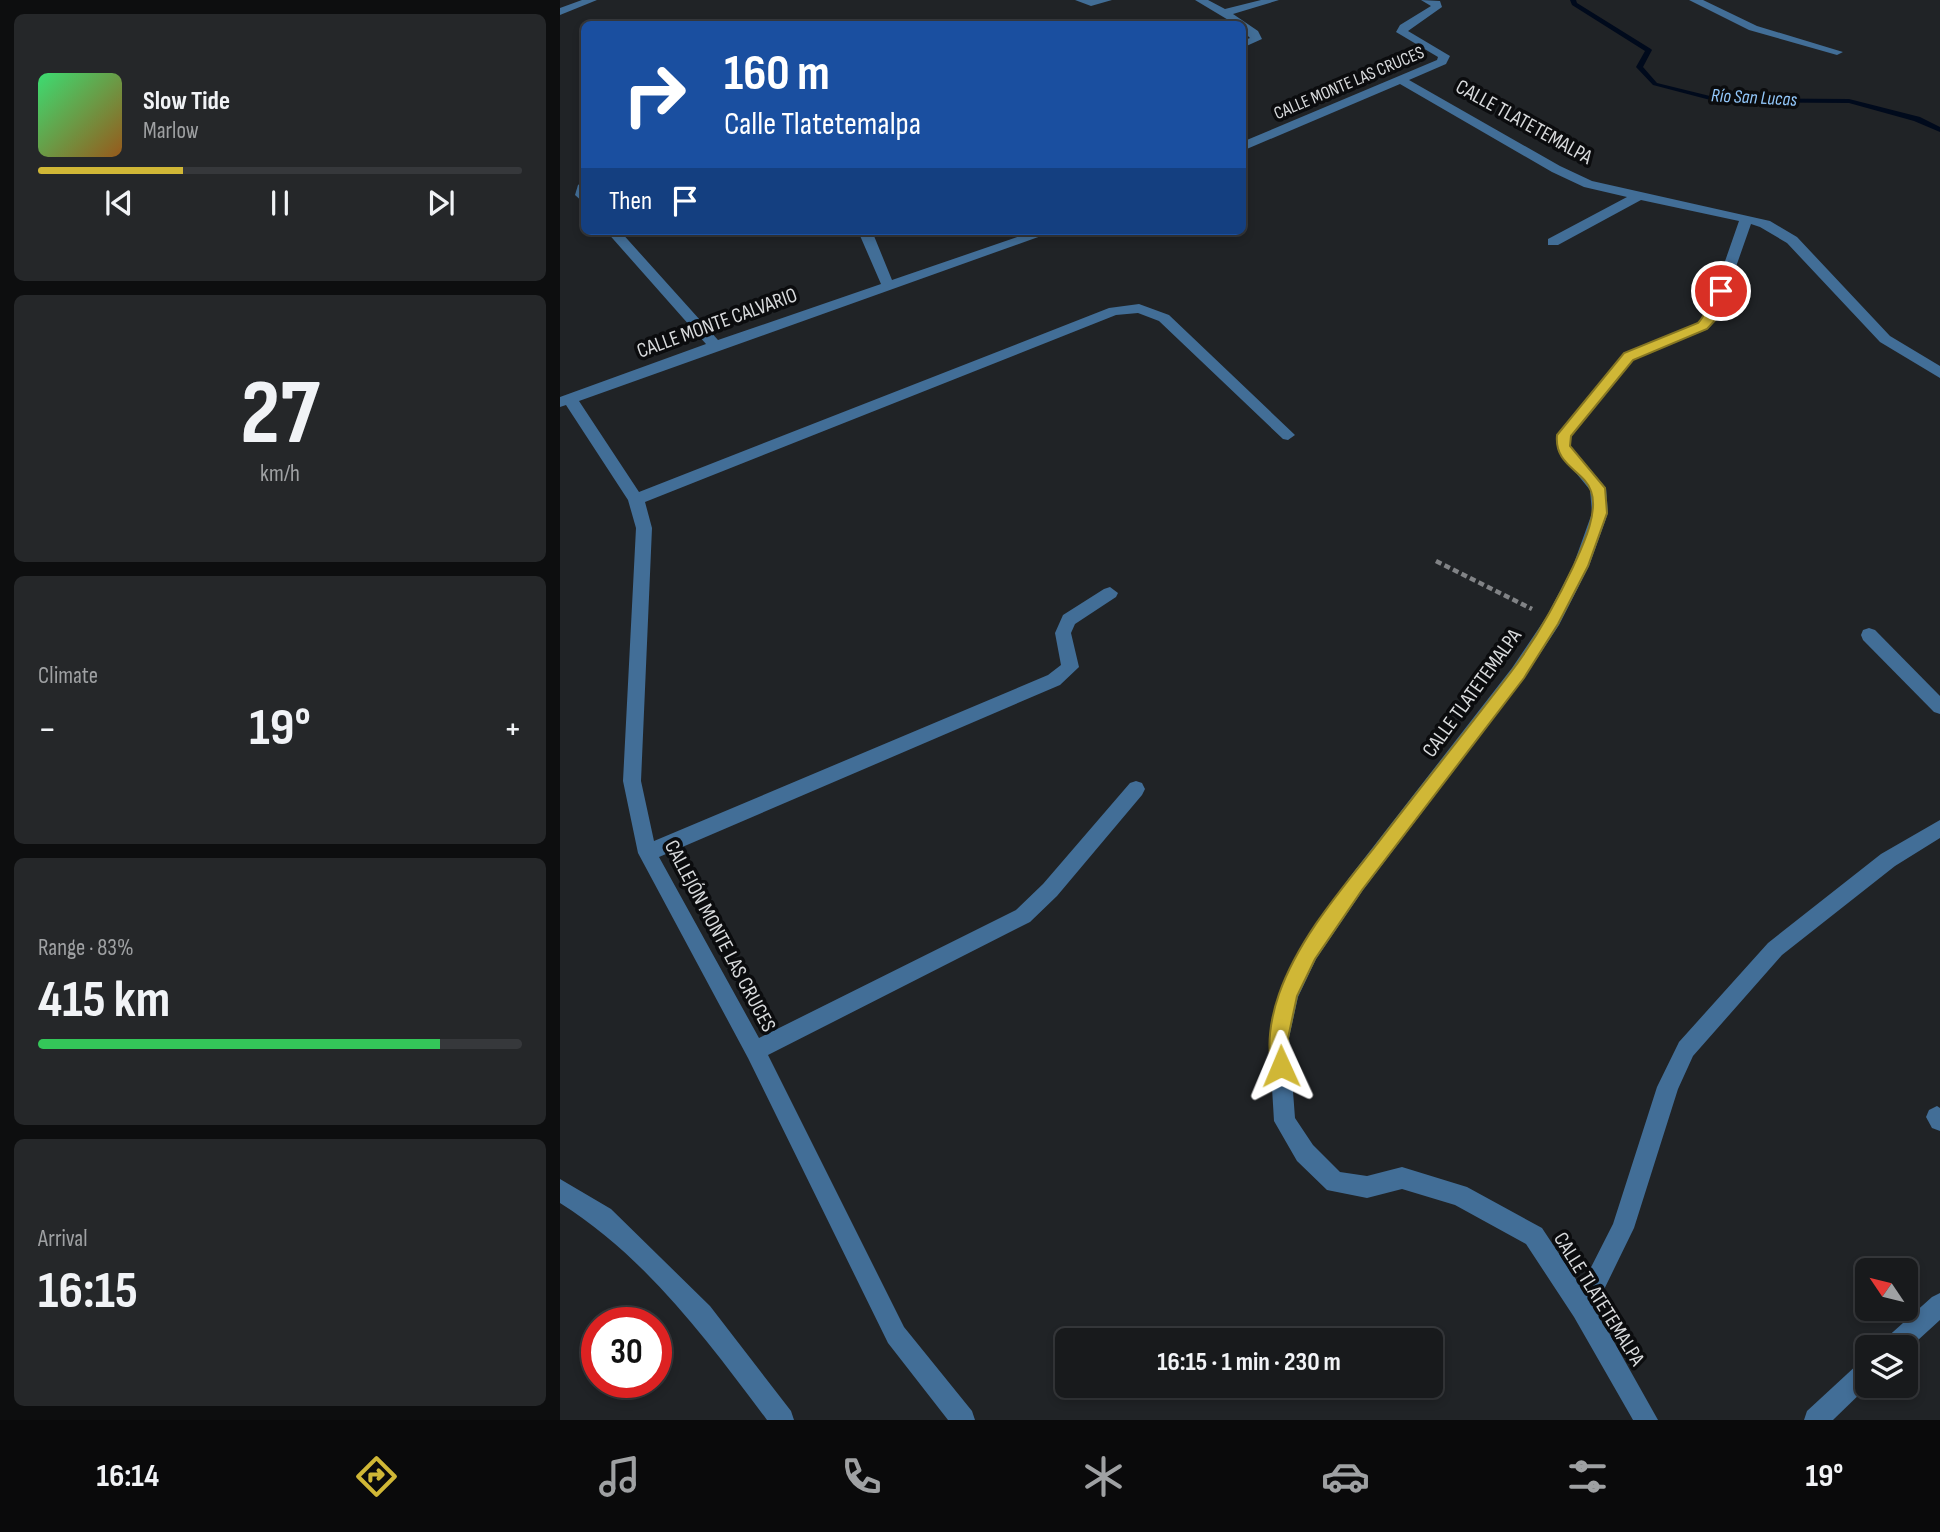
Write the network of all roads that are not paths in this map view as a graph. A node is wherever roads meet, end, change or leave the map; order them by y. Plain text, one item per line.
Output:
1 (592, 0) edge
2 (1080, 0) edge
3 (1107, 0) edge
4 (1200, 0) edge
5 (1274, 0) edge
6 (1426, 0) edge
7 (1693, 0) edge
8 (560, 12) edge
9 (1224, 13) junction
10 (1236, 21) edge
11 (1246, 28) edge
12 (1246, 44) edge
13 (1836, 52) dead end
14 (1401, 80) junction
15 (1246, 145) edge
16 (1638, 196) junction
17 (1746, 219) junction
18 (617, 235) edge
19 (867, 235) edge
20 (1036, 235) edge
21 (1553, 242) dead end
22 (888, 285) junction
23 (716, 345) junction
24 (1940, 373) edge
25 (565, 400) edge
26 (1288, 435) dead end
27 (636, 499) junction
28 (1110, 593) dead end
29 (1869, 635) dead end
30 (1940, 707) edge
31 (1136, 789) dead end
32 (1940, 828) edge
33 (647, 853) junction
34 (755, 1051) junction
35 (560, 1190) edge
36 (1940, 1305) edge
37 (1582, 1309) junction
38 (1907, 1335) edge
39 (1855, 1383) edge
40 (782, 1420) edge
41 (963, 1420) edge
42 (1646, 1420) edge
43 (1816, 1420) edge

1 - 8 street
2 - 3 street
4 - 9 street
5 - 9 street
6 - 14 street, CALLE MONTE LAS CRUCES
7 - 13 street
9 - 10 street
11 - 12 street
14 - 15 street, CALLE MONTE LAS CRUCES
14 - 16 street, CALLE TLATETEMALPA
16 - 17 street, CALLE TLATETEMALPA
16 - 21 street
17 - 24 street
17 - 37 street, CALLE TLATETEMALPA
18 - 23 street
19 - 22 street
20 - 22 street
22 - 23 street, CALLE MONTE CALVARIO
23 - 25 street, CALLE MONTE CALVARIO
25 - 27 street, CALLEJÓN MONTE LAS CRUCES
26 - 27 street
27 - 33 street, CALLEJÓN MONTE LAS CRUCES
28 - 33 street
29 - 30 street
31 - 34 street
32 - 37 street
33 - 34 street, CALLEJÓN MONTE LAS CRUCES
34 - 41 street, CALLEJÓN MONTE LAS CRUCES
35 - 40 street
36 - 38 street
37 - 42 street, CALLE TLATETEMALPA
39 - 43 street

